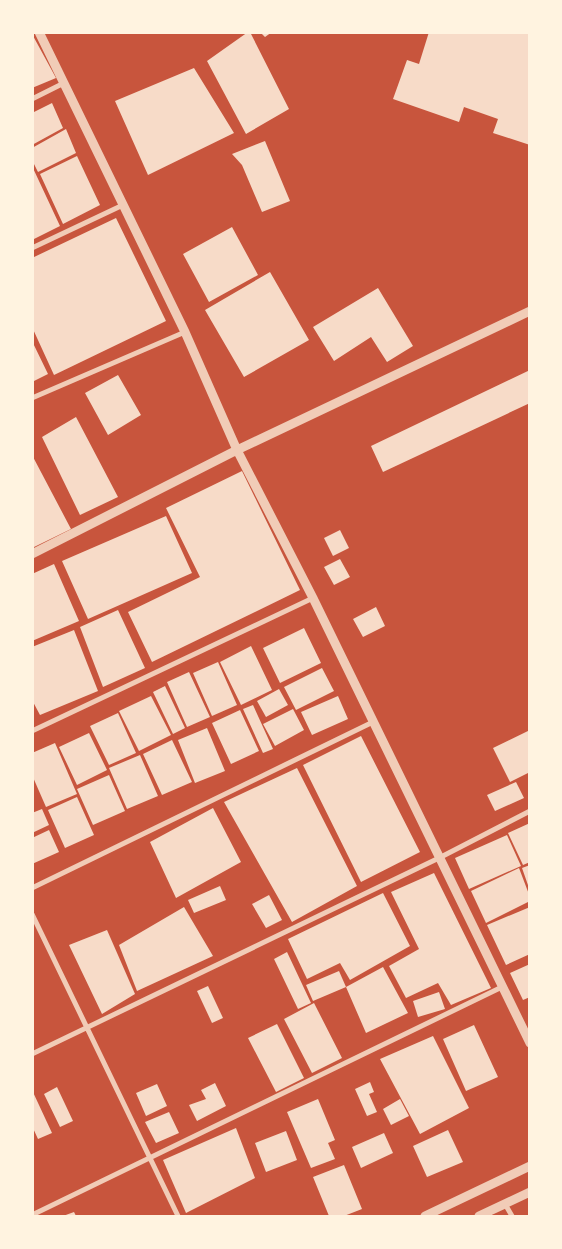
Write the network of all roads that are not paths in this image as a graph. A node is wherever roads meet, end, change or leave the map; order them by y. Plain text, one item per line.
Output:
1 (39, 32) edge
2 (64, 84) junction
3 (32, 99) edge
4 (123, 205) junction
5 (32, 248) edge
6 (530, 310) edge
7 (185, 332) junction
8 (32, 398) edge
9 (237, 450) junction
10 (32, 554) edge
11 (313, 598) junction
12 (373, 722) junction
13 (32, 731) edge
14 (530, 811) edge
15 (439, 858) junction
16 (32, 888) edge
17 (32, 914) edge
18 (502, 987) junction
19 (87, 1028) junction
20 (530, 1043) edge
21 (32, 1054) edge
22 (150, 1158) junction
23 (530, 1166) edge
24 (530, 1192) edge
25 (505, 1204) junction
26 (32, 1215) edge
27 (178, 1216) edge
28 (425, 1216) edge
29 (480, 1216) edge
30 (512, 1216) edge

1 - 2 street
2 - 3 street
2 - 4 street
4 - 5 street
4 - 7 street
6 - 9 street
7 - 8 street
7 - 9 street
9 - 10 street
9 - 11 street
11 - 12 street
11 - 13 street
12 - 15 street
12 - 16 street
14 - 15 street
15 - 18 street
15 - 19 street
17 - 19 street
18 - 20 street
18 - 22 street
19 - 21 street
19 - 22 street
22 - 26 street
22 - 27 street
23 - 28 street
24 - 25 street
25 - 29 street
25 - 30 street

